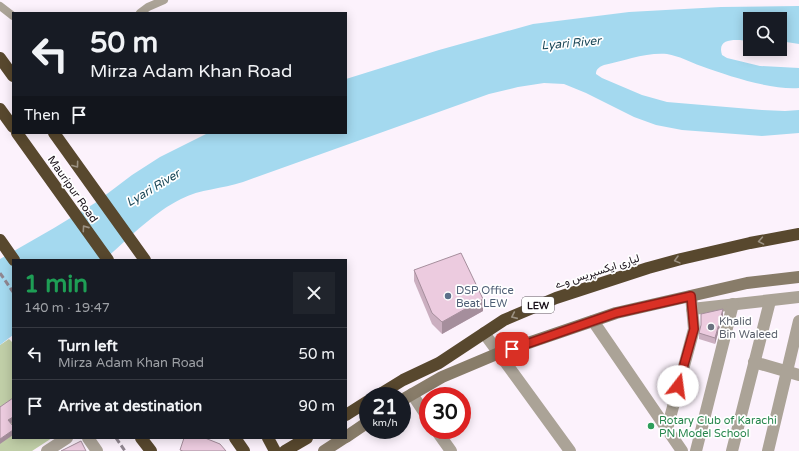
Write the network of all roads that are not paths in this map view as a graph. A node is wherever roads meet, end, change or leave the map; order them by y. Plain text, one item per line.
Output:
1 (164, 0) edge
2 (0, 6) edge
3 (141, 12) edge
4 (12, 15) edge
5 (0, 58) edge
6 (12, 75) edge
7 (0, 109) edge
8 (12, 126) edge
9 (18, 134) edge
10 (55, 134) edge
11 (799, 234) edge
12 (0, 240) edge
13 (13, 259) edge
14 (107, 259) edge
15 (144, 259) edge
16 (799, 277) edge
17 (691, 296) junction
18 (799, 297) edge
19 (770, 301) junction
20 (733, 304) junction
21 (692, 309) junction
22 (593, 321) junction
23 (799, 321) edge
24 (484, 333) junction
25 (499, 353) junction
26 (754, 362) junction
27 (787, 372) junction
28 (799, 375) edge
29 (392, 387) edge
30 (411, 395) edge
31 (411, 401) edge
32 (359, 407) edge
33 (419, 409) edge
34 (347, 414) edge
35 (359, 428) edge
36 (667, 429) junction
37 (347, 436) edge
38 (65, 439) edge
39 (89, 439) edge
40 (142, 439) edge
41 (236, 439) edge
42 (269, 439) edge
43 (305, 439) edge
44 (342, 439) edge
45 (442, 439) edge
46 (47, 451) edge
47 (97, 451) edge
48 (151, 451) edge
49 (244, 451) edge
50 (275, 451) edge
51 (286, 451) edge
52 (324, 451) edge
53 (451, 451) edge
54 (570, 451) edge
55 (682, 451) edge
56 (696, 451) edge
57 (732, 451) edge
58 (768, 451) edge

1 - 3 lane
2 - 4 lane
5 - 6 highway
7 - 8 highway
14 -> 9 highway, Mauripur Road
10 -> 15 highway, Mauripur Road
11 -> 24 highway, لیاری ایکسپریس وے / LEW
12 - 13 highway
16 - 17 main road
17 - 21 street
17 - 22 main road
18 - 19 street
19 - 20 street
19 - 26 street
20 - 21 street
20 - 56 street
21 - 36 street
22 - 25 main road
22 - 36 street
23 - 27 street
24 - 25 street
24 - 29 highway, لیاری ایکسپریس وے / LEW
25 - 30 main road
25 - 54 street
26 - 27 street
26 - 57 street
27 - 28 street
27 - 58 street
31 - 33 street
32 - 34 highway
35 - 37 main road
36 - 55 street
38 - 46 street
39 - 47 street
40 - 48 highway
41 - 49 highway
42 - 50 highway
43 - 51 highway
44 - 52 main road
45 - 53 street

